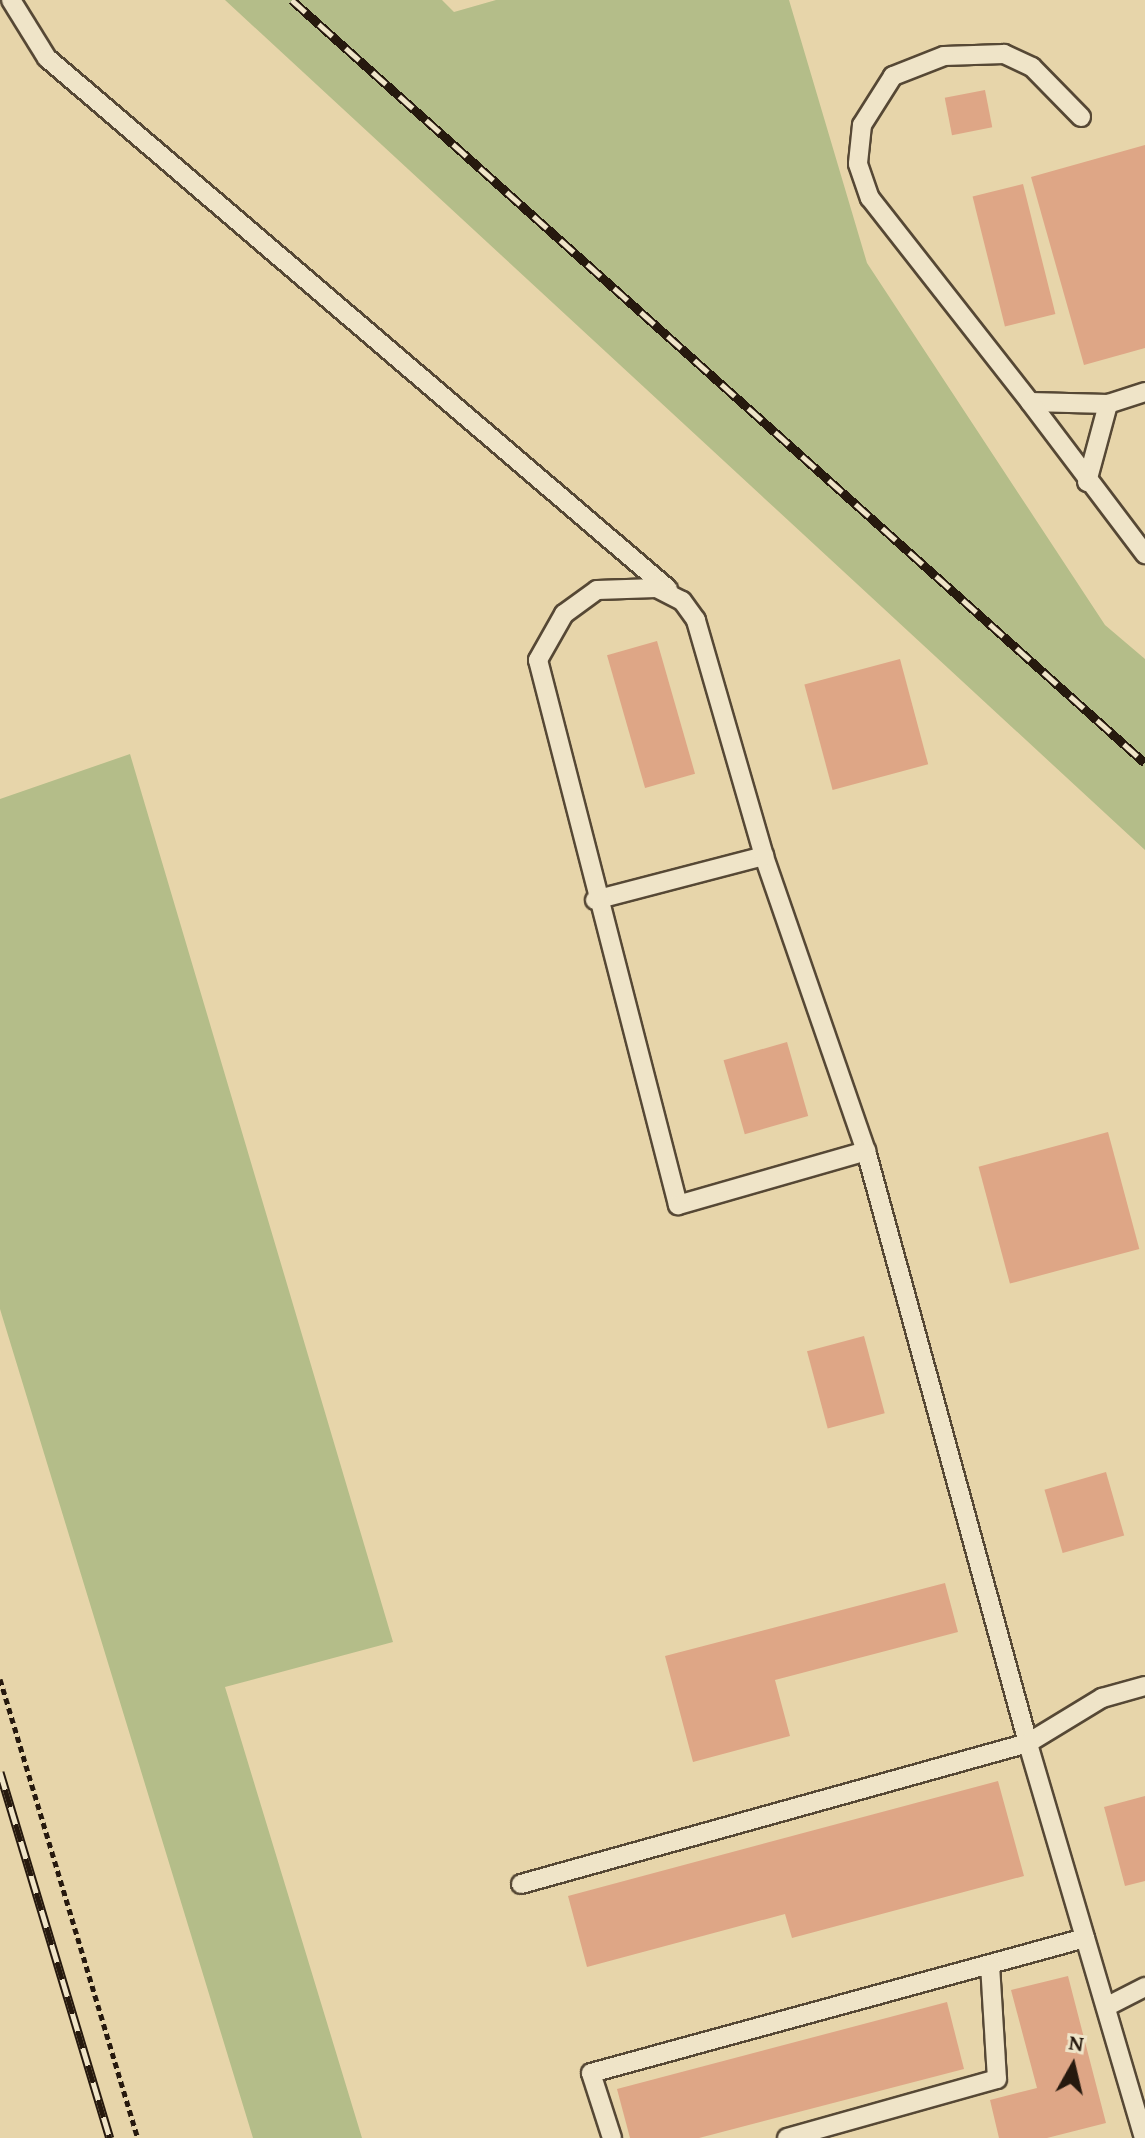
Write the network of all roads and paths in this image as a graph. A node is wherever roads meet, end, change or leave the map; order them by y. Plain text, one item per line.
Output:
1 (11, 0) edge
2 (1081, 117) dead end
3 (1145, 392) edge
4 (1030, 402) junction
5 (1108, 404) junction
6 (1087, 482) junction
7 (1145, 554) edge
8 (682, 601) junction
9 (764, 856) junction
10 (595, 900) junction
11 (866, 1151) junction
12 (0, 1679) edge
13 (1145, 1686) edge
14 (1028, 1743) junction
15 (521, 1884) dead end
16 (1085, 1938) junction
17 (990, 1966) junction
18 (1145, 1987) edge
19 (1108, 2006) junction
20 (138, 2138) edge
21 (612, 2138) edge
22 (787, 2138) edge
23 (1144, 2138) edge

1 - 8 lane
2 - 4 lane
3 - 5 lane
4 - 5 lane
4 - 6 lane
5 - 6 lane
6 - 7 lane
8 - 9 lane
8 - 10 lane
9 - 10 lane
9 - 11 lane
10 - 11 lane
11 - 14 lane
12 - 20 path
13 - 14 lane
14 - 15 lane
14 - 16 lane
16 - 17 lane
16 - 19 lane
17 - 21 lane
17 - 22 lane
18 - 19 lane
19 - 23 lane

